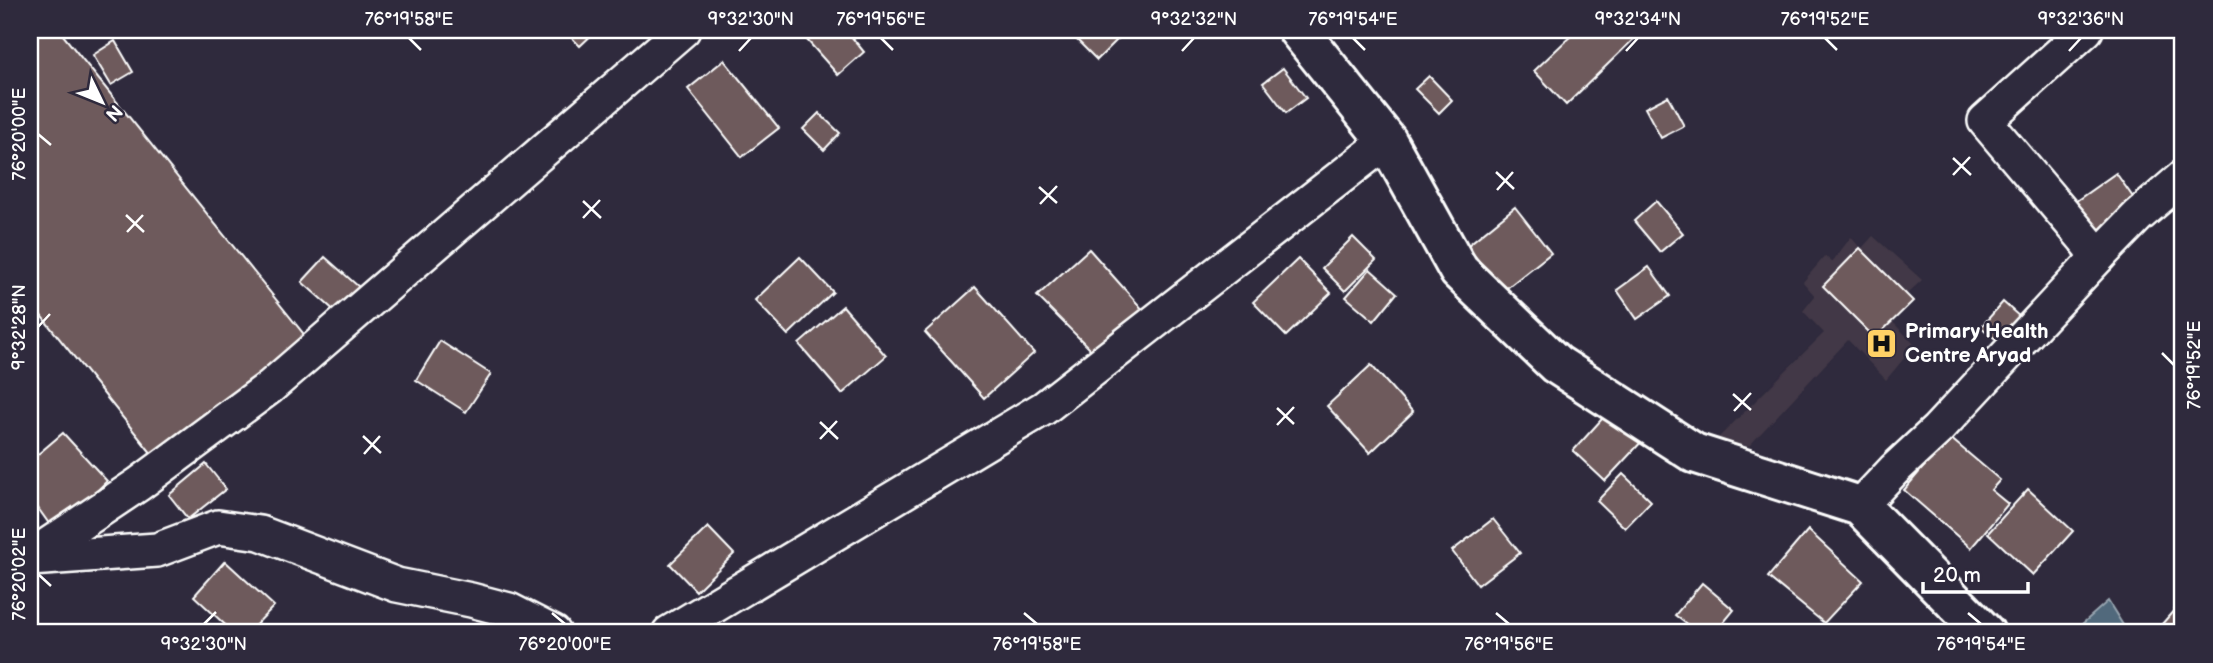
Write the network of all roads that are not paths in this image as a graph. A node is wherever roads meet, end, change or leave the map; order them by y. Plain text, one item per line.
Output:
1 (683, 30) edge
2 (1298, 30) edge
3 (2086, 30) edge
4 (1387, 141) junction
5 (2183, 177) edge
6 (2099, 256) junction
7 (1860, 506) junction
8 (30, 558) edge
9 (554, 633) edge
10 (668, 633) edge
11 (1985, 633) edge

1 - 8 street
2 - 4 main road
3 - 6 street
4 - 7 main road
4 - 10 street
5 - 6 street
6 - 7 street
7 - 11 main road
8 - 9 street

